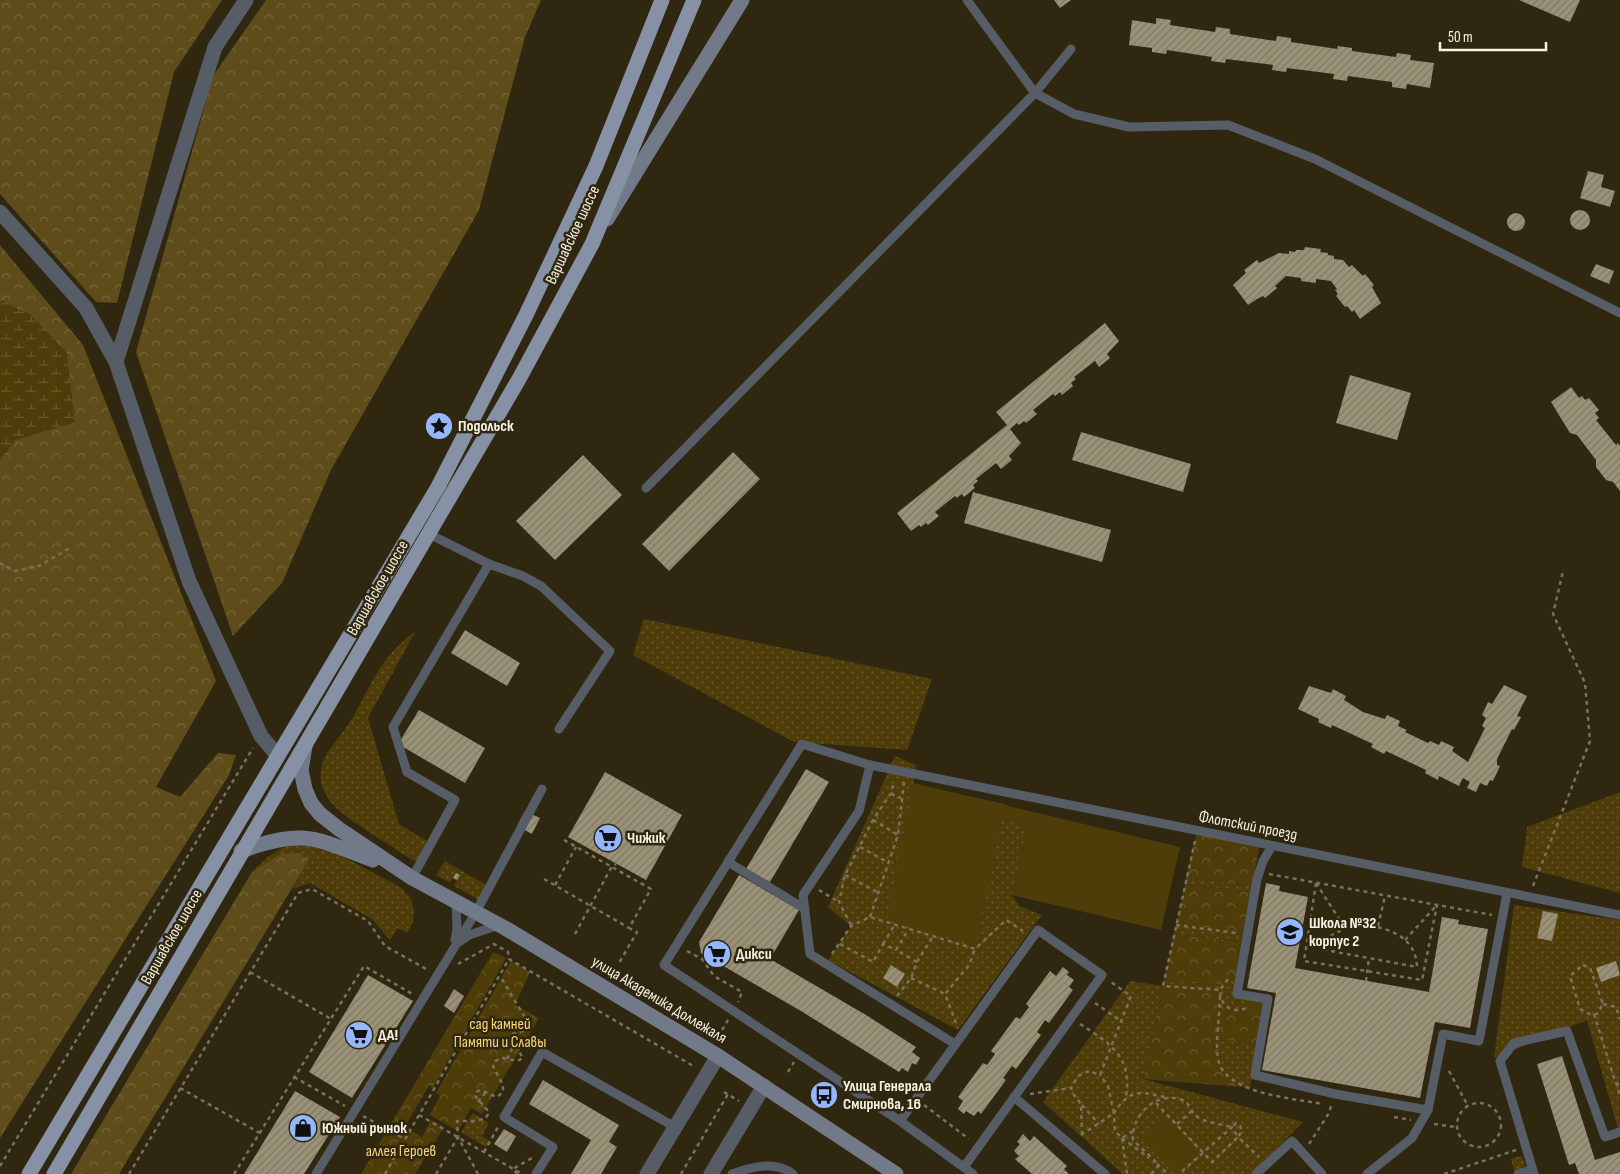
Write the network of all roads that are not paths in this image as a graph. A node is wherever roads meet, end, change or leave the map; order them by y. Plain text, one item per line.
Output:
1 (246, 0) edge
2 (662, 0) edge
3 (694, 0) edge
4 (742, 0) edge
5 (967, 0) edge
6 (1071, 49) dead end
7 (1035, 93) junction
8 (0, 212) edge
9 (592, 244) junction
10 (1620, 313) edge
11 (116, 362) junction
12 (646, 488) dead end
13 (429, 534) junction
14 (489, 564) junction
15 (560, 729) dead end
16 (306, 742) junction
17 (278, 756) junction
18 (870, 766) junction
19 (542, 789) dead end
20 (1272, 846) junction
21 (241, 851) junction
22 (729, 861) junction
23 (396, 868) junction
24 (412, 878) junction
25 (1507, 892) junction
26 (456, 902) junction
27 (805, 909) junction
28 (476, 912) junction
29 (1620, 915) edge
30 (499, 925) junction
31 (454, 945) junction
32 (958, 1040) junction
33 (718, 1056) junction
34 (764, 1086) junction
35 (1014, 1097) junction
36 (1428, 1110) junction
37 (900, 1121) junction
38 (675, 1127) junction
39 (1620, 1132) edge
40 (964, 1167) junction
41 (1533, 1172) edge
42 (30, 1174) edge
43 (54, 1174) edge
44 (316, 1174) edge
45 (536, 1174) edge
46 (647, 1174) edge
47 (711, 1174) edge
48 (732, 1174) edge
49 (793, 1174) edge
50 (896, 1174) edge
51 (973, 1174) edge
52 (1105, 1174) edge
53 (1256, 1174) edge
54 (1322, 1174) edge
55 (1367, 1174) edge
56 (1518, 1174) edge

1 - 11 street
2 - 17 main road, Варшавское шоссе
3 - 9 main road, Варшавское шоссе
4 - 9 main road
5 - 7 lane
6 - 7 lane
7 - 10 lane
7 - 12 lane
8 - 11 street
9 - 13 main road, Варшавское шоссе
11 - 17 street
13 - 14 lane
13 - 16 main road, Варшавское шоссе
14 - 15 lane
14 - 24 lane
16 - 21 main road, Варшавское шоссе
16 - 23 main road, улица Академика Доллежаля
17 - 42 main road, Варшавское шоссе
18 - 20 lane, Флотский проезд
18 - 22 lane, Флотский проезд
18 - 27 lane
19 - 28 lane
20 - 25 lane, Флотский проезд
20 - 36 lane
21 - 23 main road, улица Академика Доллежаля
21 - 43 main road, Варшавское шоссе
22 - 27 lane
22 - 37 lane
23 - 24 main road, улица Академика Доллежаля
24 - 26 main road, улица Академика Доллежаля
25 - 29 lane, Флотский проезд
25 - 36 lane
26 - 28 main road, улица Академика Доллежаля
26 - 31 lane
27 - 32 lane
28 - 30 main road, улица Академика Доллежаля
28 - 31 lane
30 - 31 lane
30 - 33 main road, улица Академика Доллежаля
31 - 44 lane
32 - 35 lane
32 - 37 lane
33 - 34 main road, улица Академика Доллежаля
33 - 38 street
34 - 47 street
34 - 50 main road, улица Академика Доллежаля
35 - 40 lane
35 - 52 lane
36 - 55 lane
37 - 40 lane
38 - 45 lane
38 - 46 street
39 - 41 lane
40 - 51 lane
41 - 56 lane
48 - 49 lane
53 - 54 lane

